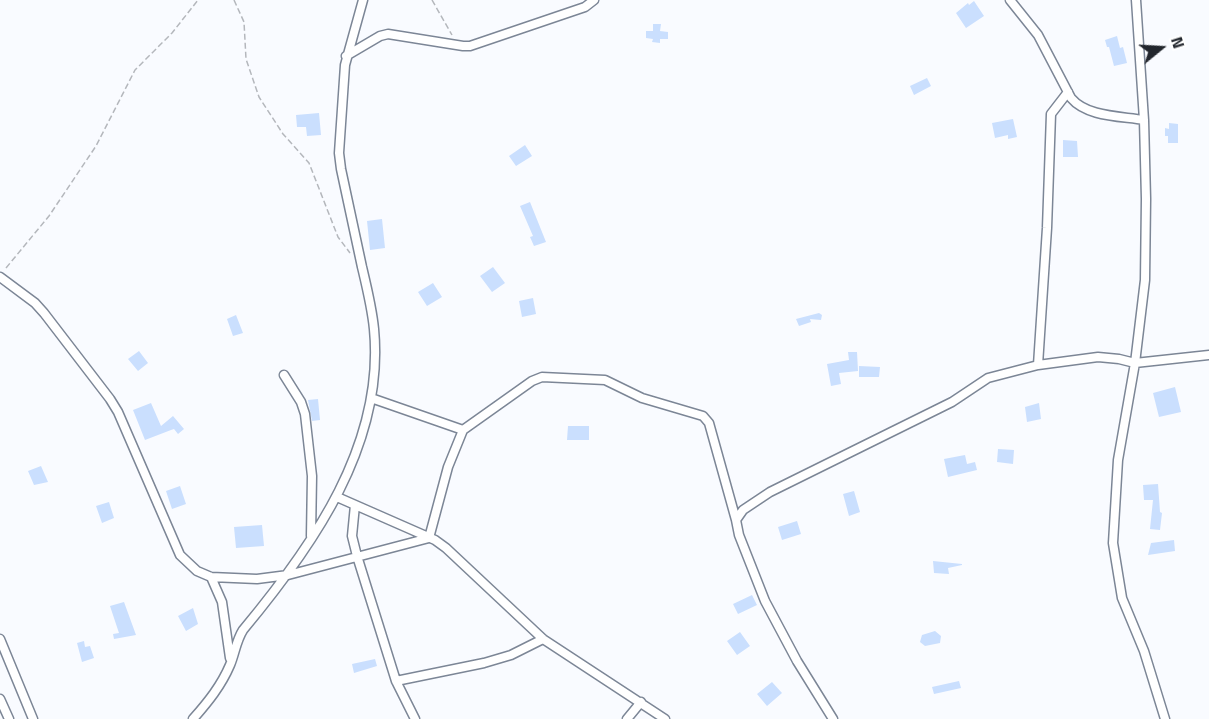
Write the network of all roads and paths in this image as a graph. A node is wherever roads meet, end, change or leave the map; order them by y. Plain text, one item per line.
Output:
1 (198, 0) edge
2 (234, 0) edge
3 (363, 0) edge
4 (432, 0) edge
5 (594, 0) edge
6 (1010, 0) edge
7 (1136, 0) edge
8 (458, 46) junction
9 (346, 56) junction
10 (1068, 92) junction
11 (1144, 120) junction
12 (362, 265) junction
13 (0, 276) edge
14 (1209, 356) edge
15 (1135, 363) junction
16 (1038, 365) junction
17 (284, 375) dead end
18 (371, 398) junction
19 (463, 430) junction
20 (337, 497) junction
21 (355, 505) junction
22 (736, 520) junction
23 (429, 538) junction
24 (310, 540) junction
25 (357, 556) junction
26 (288, 575) junction
27 (211, 577) junction
28 (0, 639) edge
29 (543, 639) junction
30 (230, 664) junction
31 (396, 681) junction
32 (0, 699) edge
33 (641, 702) junction
34 (9, 719) edge
35 (33, 719) edge
36 (193, 719) edge
37 (415, 719) edge
38 (627, 719) edge
39 (665, 719) edge
40 (833, 719) edge
41 (1165, 719) edge

1 - 13 path
2 - 12 path
3 - 9 street
4 - 8 path
5 - 8 street
6 - 10 street
7 - 11 street
8 - 9 street
9 - 12 street
10 - 11 street
10 - 16 street
11 - 15 street
12 - 18 street
13 - 27 street
14 - 15 street
15 - 16 street
15 - 41 street
16 - 22 street
17 - 24 street
18 - 19 street
18 - 20 street
19 - 22 street
19 - 23 street
20 - 21 street
20 - 24 street
21 - 23 street
21 - 25 street
22 - 40 street
23 - 25 street
23 - 29 street
24 - 26 street
25 - 26 street
25 - 31 street
26 - 27 street
26 - 30 street
27 - 30 street
28 - 35 street
29 - 31 street
29 - 33 street
30 - 36 street
31 - 37 street
32 - 34 street
33 - 38 street
33 - 39 street

